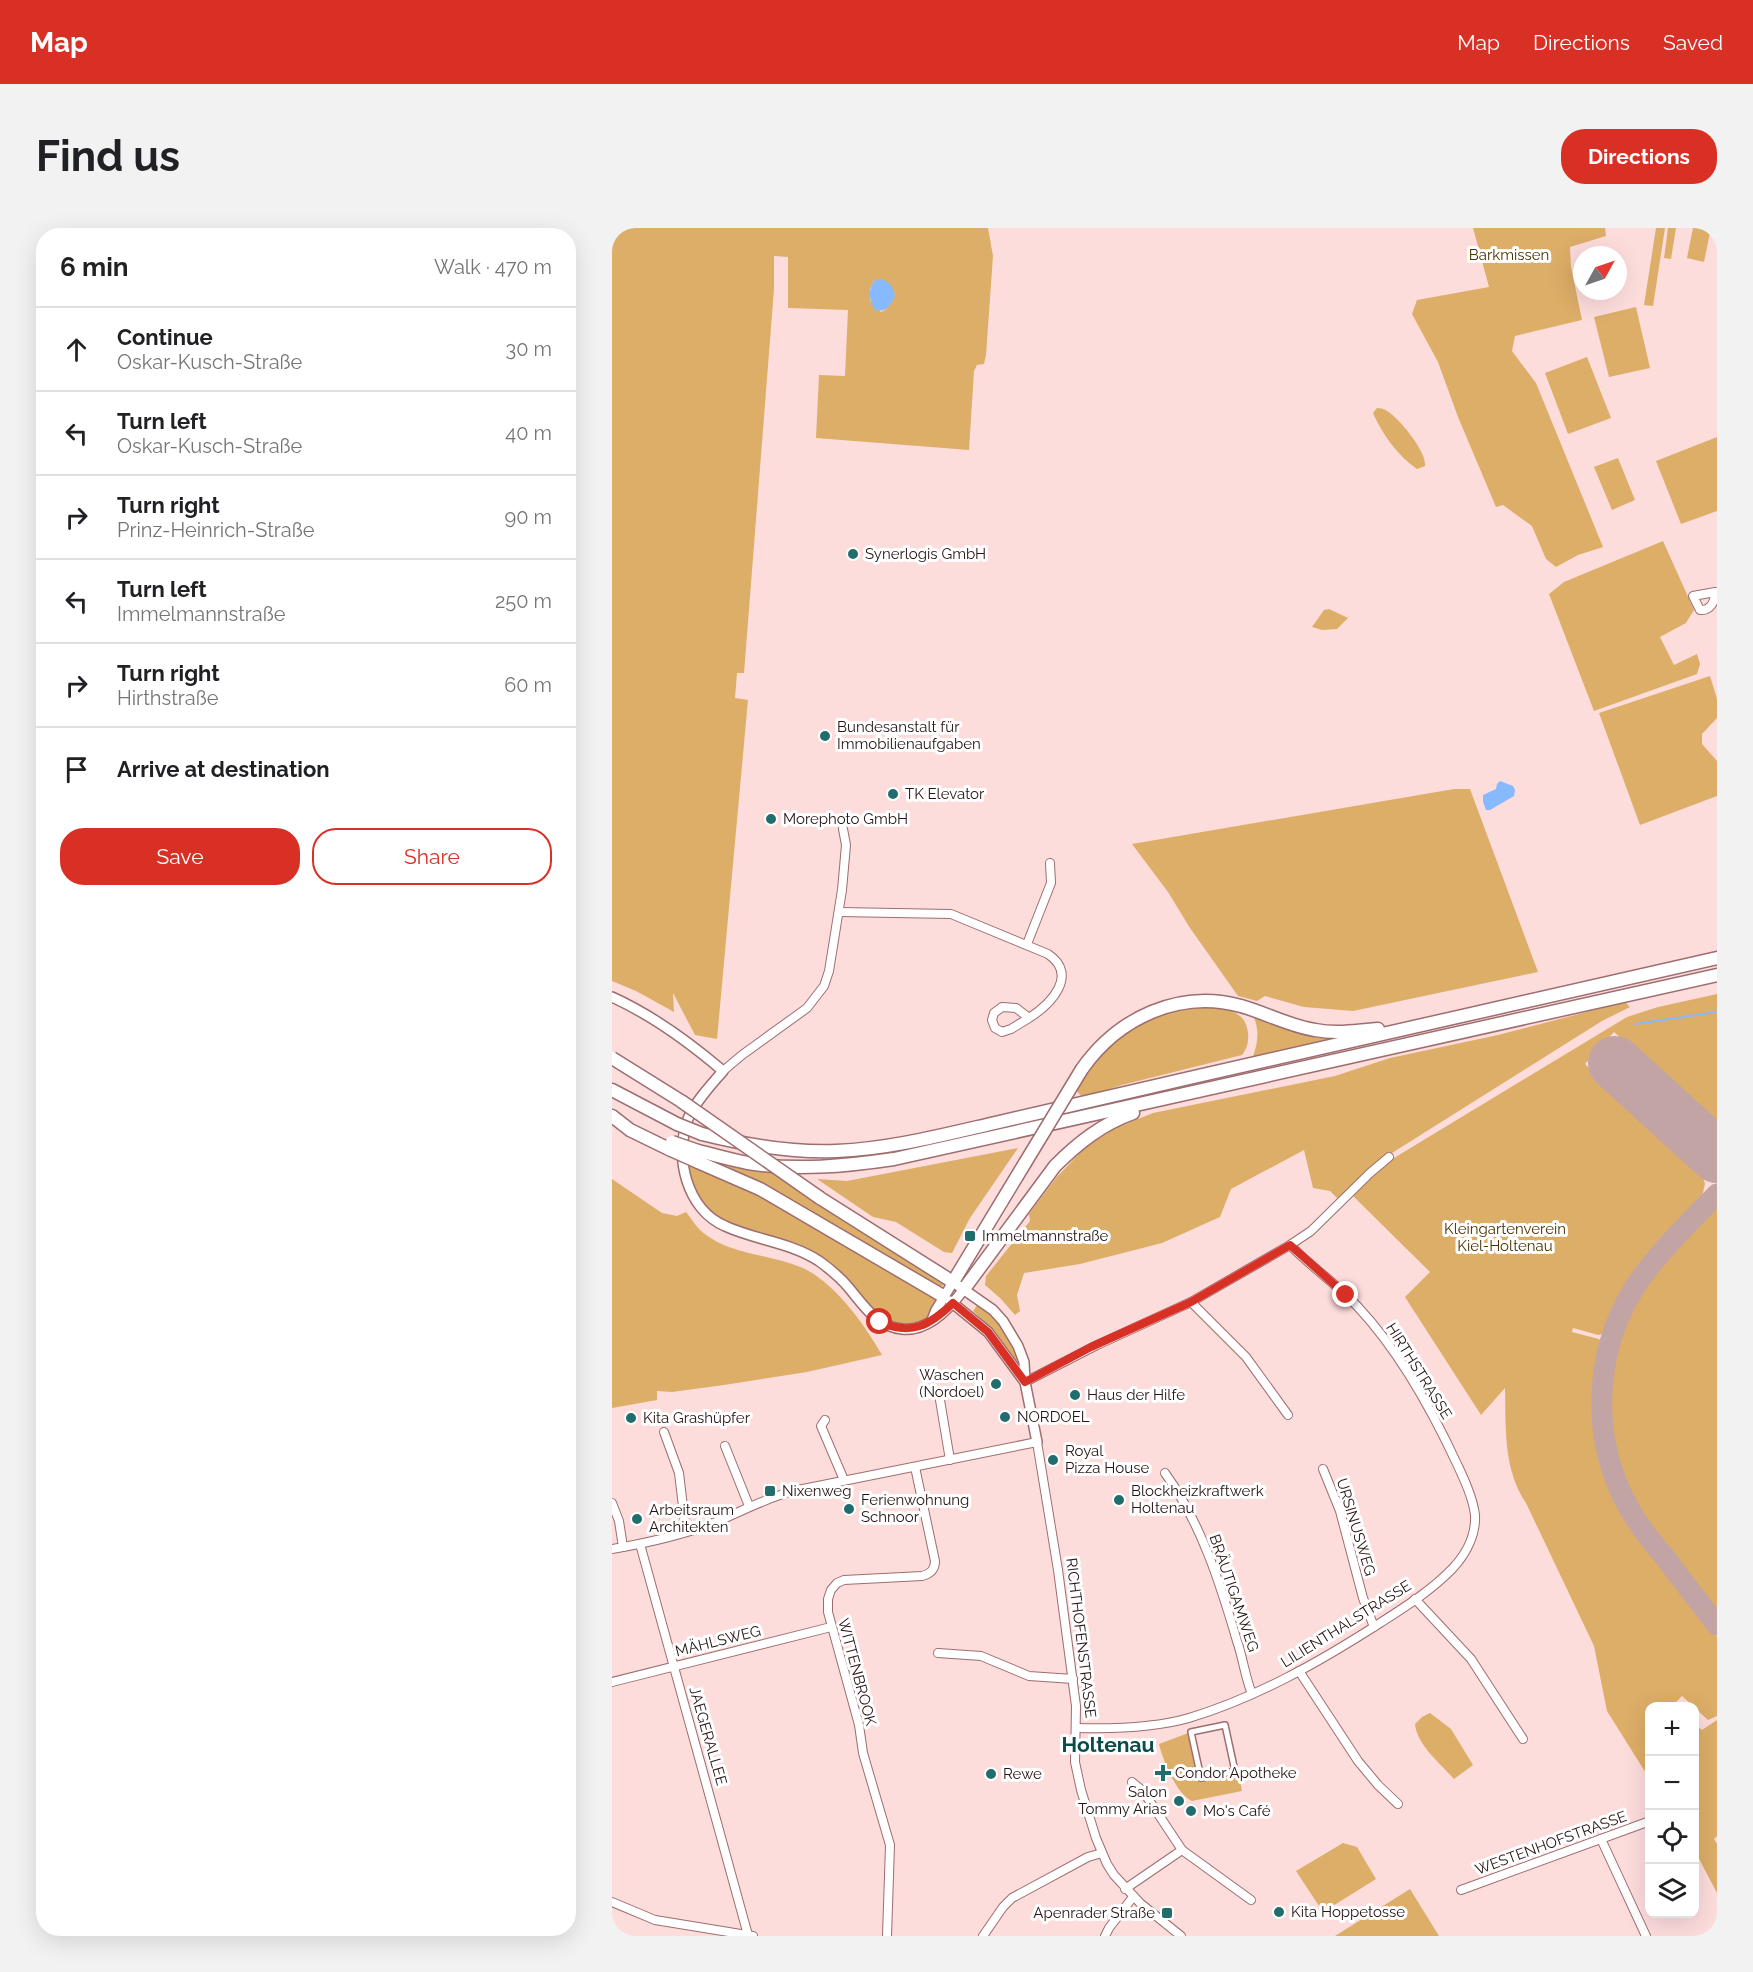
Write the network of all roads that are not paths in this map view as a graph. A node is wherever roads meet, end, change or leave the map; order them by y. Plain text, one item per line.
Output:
1 (843, 829) dead end
2 (1050, 863) dead end
3 (838, 912) junction
4 (1027, 944) junction
5 (1717, 958) edge
6 (1717, 975) edge
7 (612, 997) edge
8 (1029, 1018) junction
9 (1413, 1026) junction
10 (612, 1058) edge
11 (723, 1071) junction
12 (612, 1090) edge
13 (1176, 1097) junction
14 (612, 1115) edge
15 (698, 1156) junction
16 (1389, 1157) dead end
17 (1290, 1245) junction
18 (953, 1282) junction
19 (964, 1289) junction
20 (948, 1300) junction
21 (1191, 1302) junction
22 (1025, 1382) junction
23 (939, 1394) dead end
24 (1288, 1415) dead end
25 (825, 1420) dead end
26 (664, 1432) dead end
27 (1037, 1442) junction
28 (724, 1446) dead end
29 (950, 1460) junction
30 (915, 1467) junction
31 (1323, 1469) dead end
32 (1165, 1473) dead end
33 (844, 1479) junction
34 (612, 1503) edge
35 (749, 1506) junction
36 (686, 1532) junction
37 (1471, 1540) joint
38 (640, 1544) junction
39 (623, 1547) junction
40 (612, 1549) edge
41 (1415, 1599) junction
42 (831, 1627) junction
43 (1374, 1627) junction
44 (938, 1653) dead end
45 (674, 1666) junction
46 (1299, 1671) junction
47 (1072, 1679) junction
48 (612, 1682) edge
49 (1252, 1694) junction
50 (1077, 1728) junction
51 (1523, 1739) dead end
52 (1235, 1771) joint
53 (1132, 1782) dead end
54 (1398, 1804) dead end
55 (1645, 1823) edge
56 (1601, 1839) junction
57 (1182, 1850) junction
58 (1102, 1853) junction
59 (1125, 1889) junction
60 (1461, 1890) dead end
61 (1133, 1897) junction
62 (1251, 1900) dead end
63 (612, 1902) edge
64 (751, 1936) edge
65 (887, 1936) edge
66 (983, 1936) edge
67 (1105, 1936) edge
68 (1181, 1936) edge
69 (1646, 1936) edge

1 - 3 street
2 - 4 street
3 - 4 street
3 - 11 street
4 - 8 street
5 - 9 highway
6 - 13 highway
7 - 11 street
8 - 8 street
9 - 12 highway, bridge
9 - 18 highway, bridge
10 - 18 highway, bridge
11 - 20 street
13 - 15 highway
13 - 19 highway
14 - 15 highway, bridge
15 - 20 highway
16 - 17 street
17 - 21 street
17 - 37 street, HIRTHSTRASSE
18 - 19 street, RICHTHOFENSTRASSE
18 - 20 street
19 - 20 street
19 - 22 street, RICHTHOFENSTRASSE
20 - 22 street
21 - 22 street
21 - 24 street
22 - 27 street, RICHTHOFENSTRASSE
23 - 29 street
25 - 33 street
26 - 36 street
27 - 29 street
27 - 47 street, RICHTHOFENSTRASSE
28 - 35 street
29 - 30 street
30 - 33 street
30 - 42 street, WITTENBROOK
31 - 43 street, URSINUSWEG
32 - 49 street, BRÄUTIGAMWEG
33 - 35 street
34 - 39 street
35 - 36 street
36 - 38 street
37 - 41 street, LILIENTHALSTRASSE
38 - 39 street
38 - 45 street, JAEGERALLEE
39 - 40 street
41 - 43 street, LILIENTHALSTRASSE
41 - 51 street
42 - 45 street, MÄHLSWEG
42 - 65 street, WITTENBROOK
43 - 46 street, LILIENTHALSTRASSE
44 - 47 street
45 - 48 street, MÄHLSWEG
45 - 64 street, JAEGERALLEE
46 - 49 street, LILIENTHALSTRASSE
46 - 54 street
47 - 50 street, RICHTHOFENSTRASSE
49 - 50 street, LILIENTHALSTRASSE
50 - 58 street, RICHTHOFENSTRASSE
52 - 52 street
53 - 57 street
55 - 56 street, WESTENHOFSTRASSE
56 - 60 street, WESTENHOFSTRASSE
56 - 69 street
57 - 59 street
57 - 62 street
58 - 59 street, RICHTHOFENSTRASSE
58 - 66 street
59 - 61 street, RICHTHOFENSTRASSE
61 - 67 street
61 - 68 street, RICHTHOFENSTRASSE
63 - 64 street

